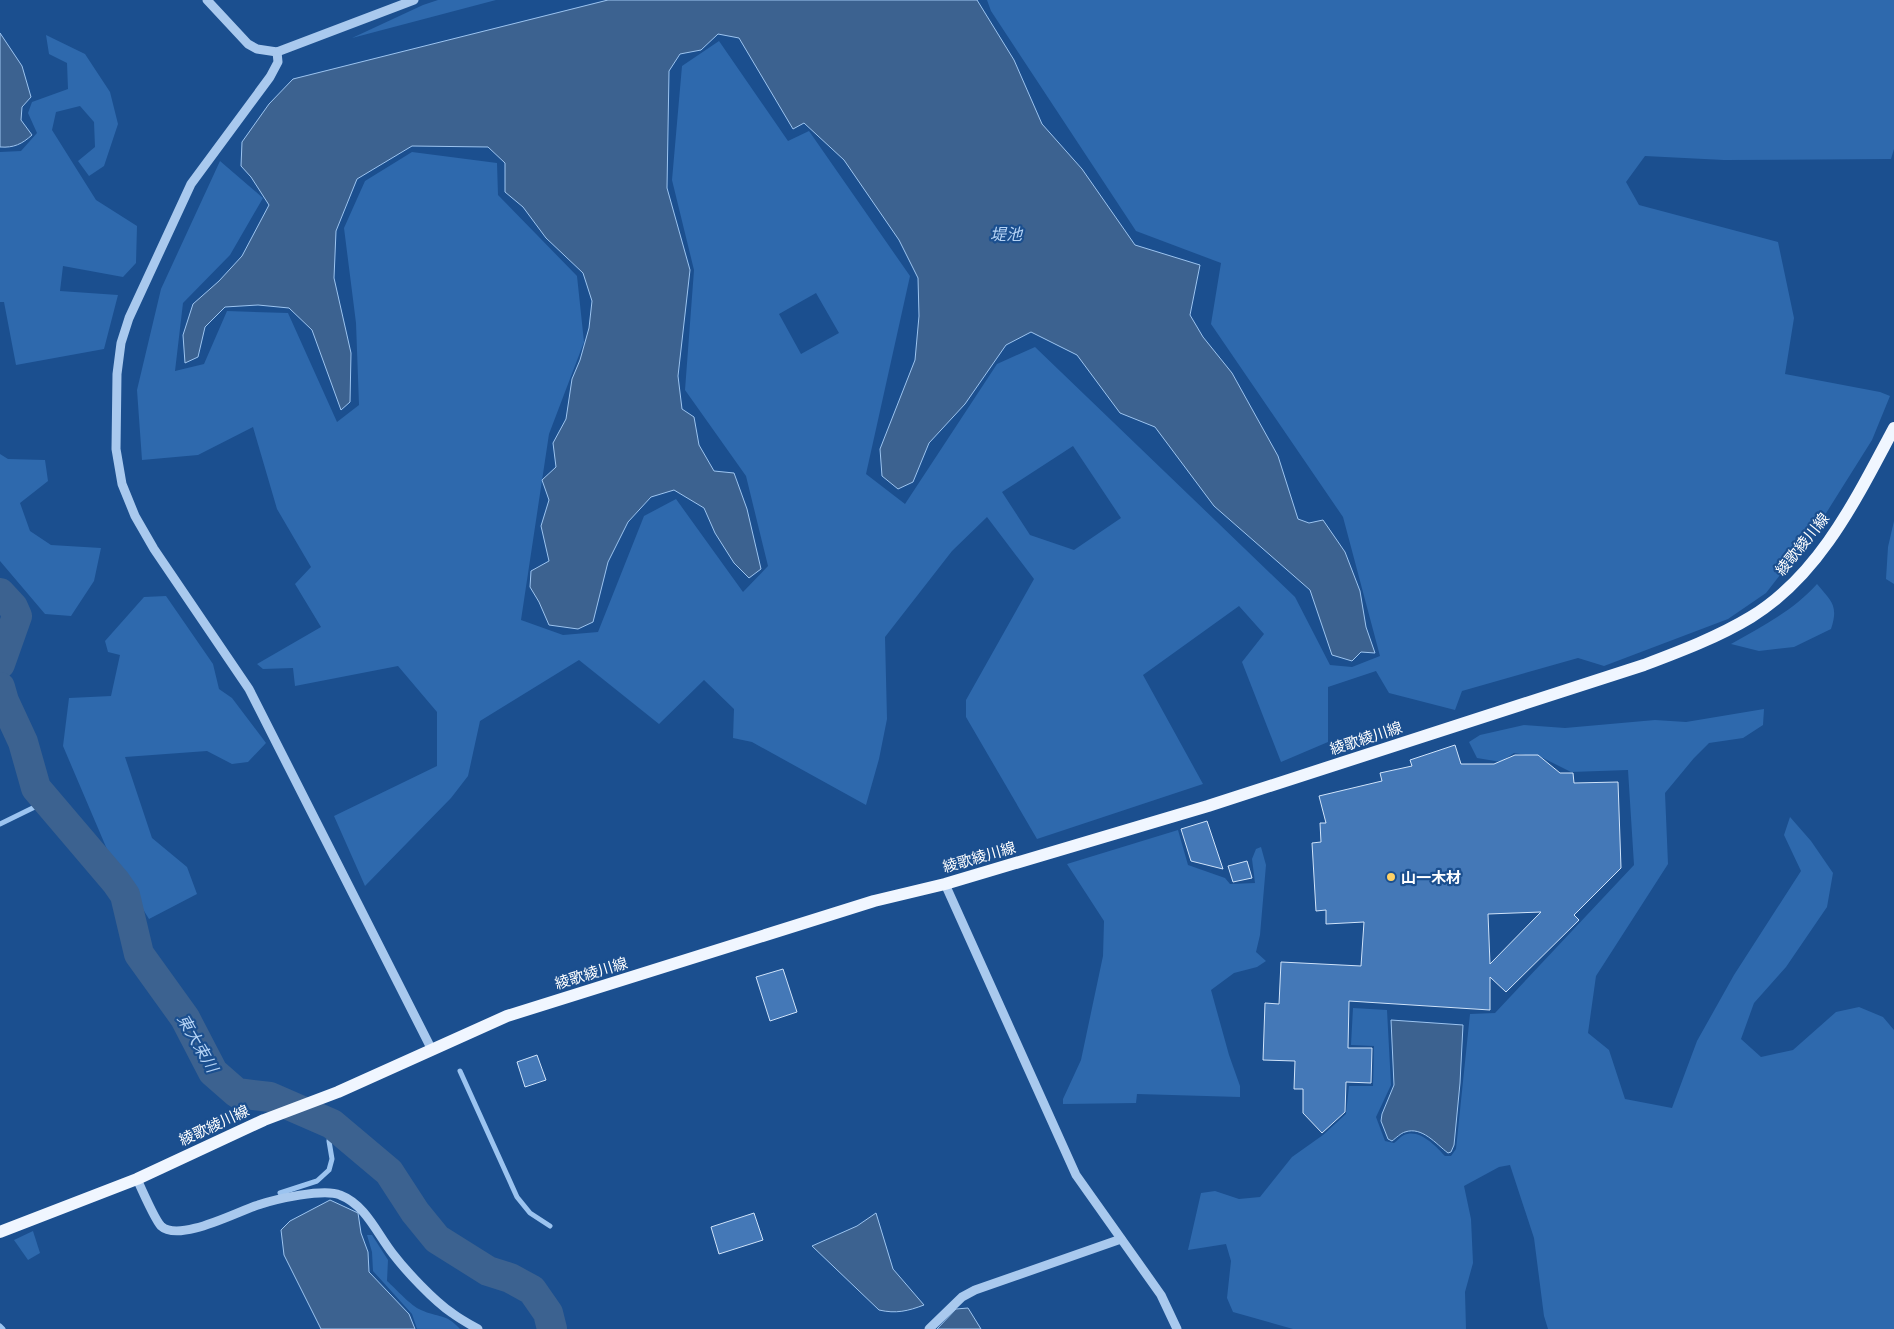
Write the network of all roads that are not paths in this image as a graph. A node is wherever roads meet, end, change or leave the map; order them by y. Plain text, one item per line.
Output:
1 (206, 0) edge
2 (414, 0) edge
3 (277, 52) junction
4 (1894, 428) edge
5 (945, 884) junction
6 (432, 1050) junction
7 (137, 1179) junction
8 (0, 1232) edge
9 (1121, 1239) junction
10 (478, 1329) edge
11 (929, 1329) edge
12 (1177, 1329) edge

1 - 3 street
2 - 3 street
3 - 6 street
4 - 5 main road, 綾歌綾川線
5 - 6 main road, 綾歌綾川線
5 - 9 street
6 - 7 main road, 綾歌綾川線
7 - 8 main road, 綾歌綾川線
7 - 10 street
9 - 11 street
9 - 12 street

